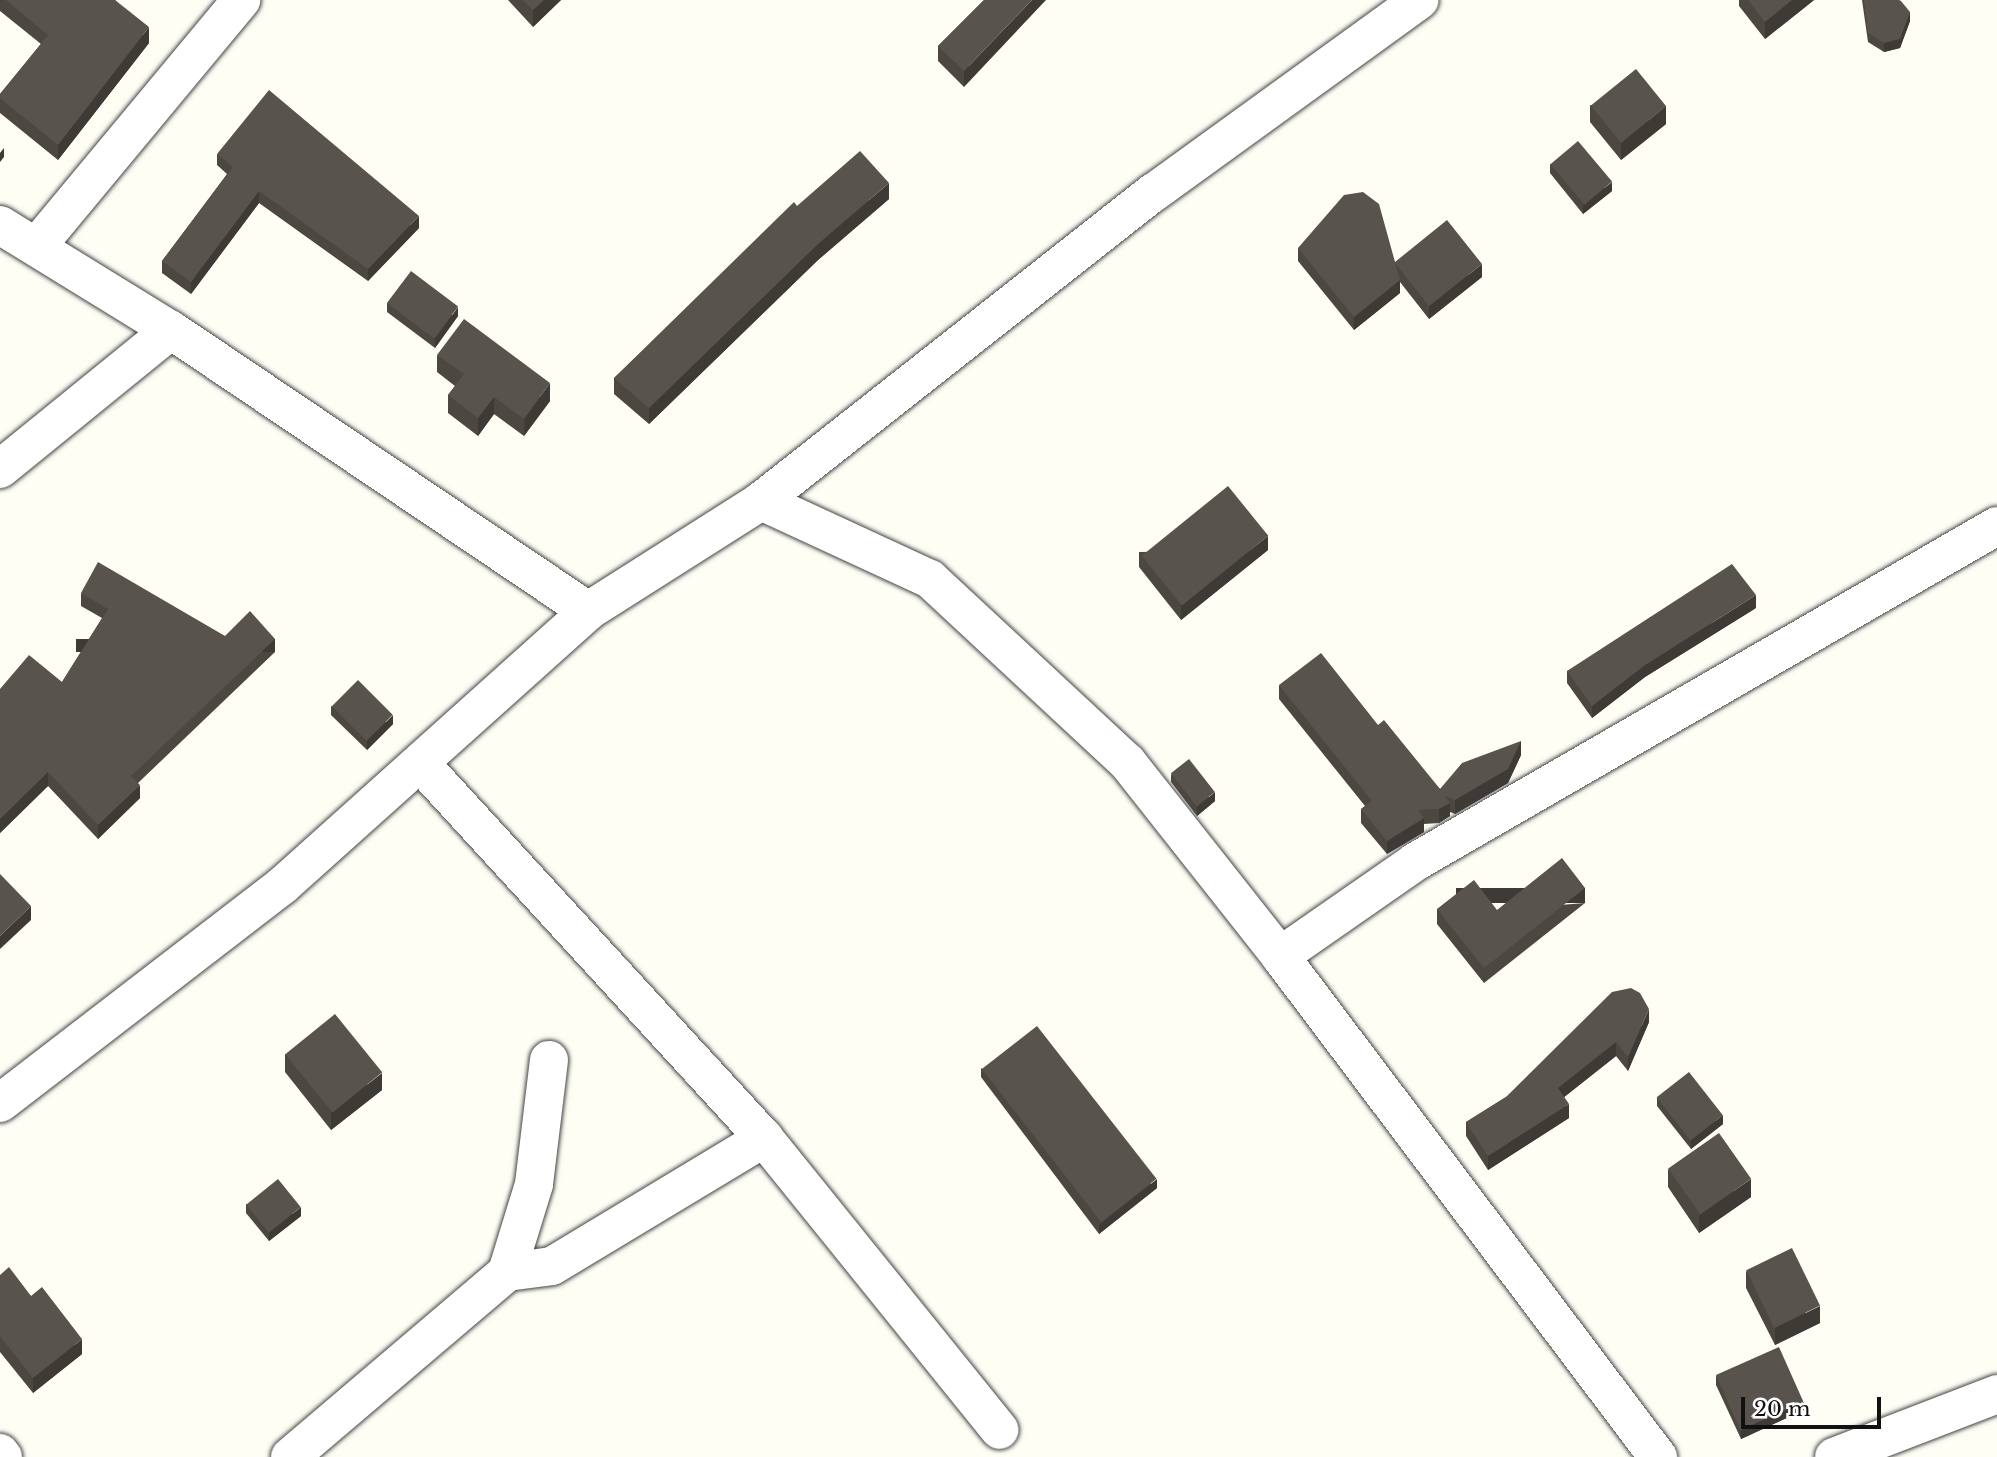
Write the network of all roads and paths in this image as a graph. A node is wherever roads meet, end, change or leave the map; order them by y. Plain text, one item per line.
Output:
1 (242, 0) edge
2 (1420, 0) edge
3 (0, 225) edge
4 (37, 246) junction
5 (171, 330) junction
6 (0, 468) edge
7 (761, 501) junction
8 (1997, 526) edge
9 (589, 611) junction
10 (420, 763) junction
11 (1280, 956) junction
12 (550, 1060) dead end
13 (0, 1103) edge
14 (764, 1138) junction
15 (507, 1272) junction
16 (1997, 1394) edge
17 (1000, 1430) dead end
18 (0, 1453) edge
19 (3, 1457) edge
20 (290, 1457) edge
21 (1658, 1457) edge
22 (1834, 1457) edge

1 - 4 street
2 - 7 street
3 - 4 street
4 - 5 street
5 - 6 street
5 - 9 street
7 - 9 street
7 - 11 street
8 - 11 street
9 - 10 street
10 - 13 street
10 - 14 street
11 - 21 street
12 - 15 street
14 - 15 street
14 - 17 street
15 - 20 street
16 - 22 street
18 - 19 street

